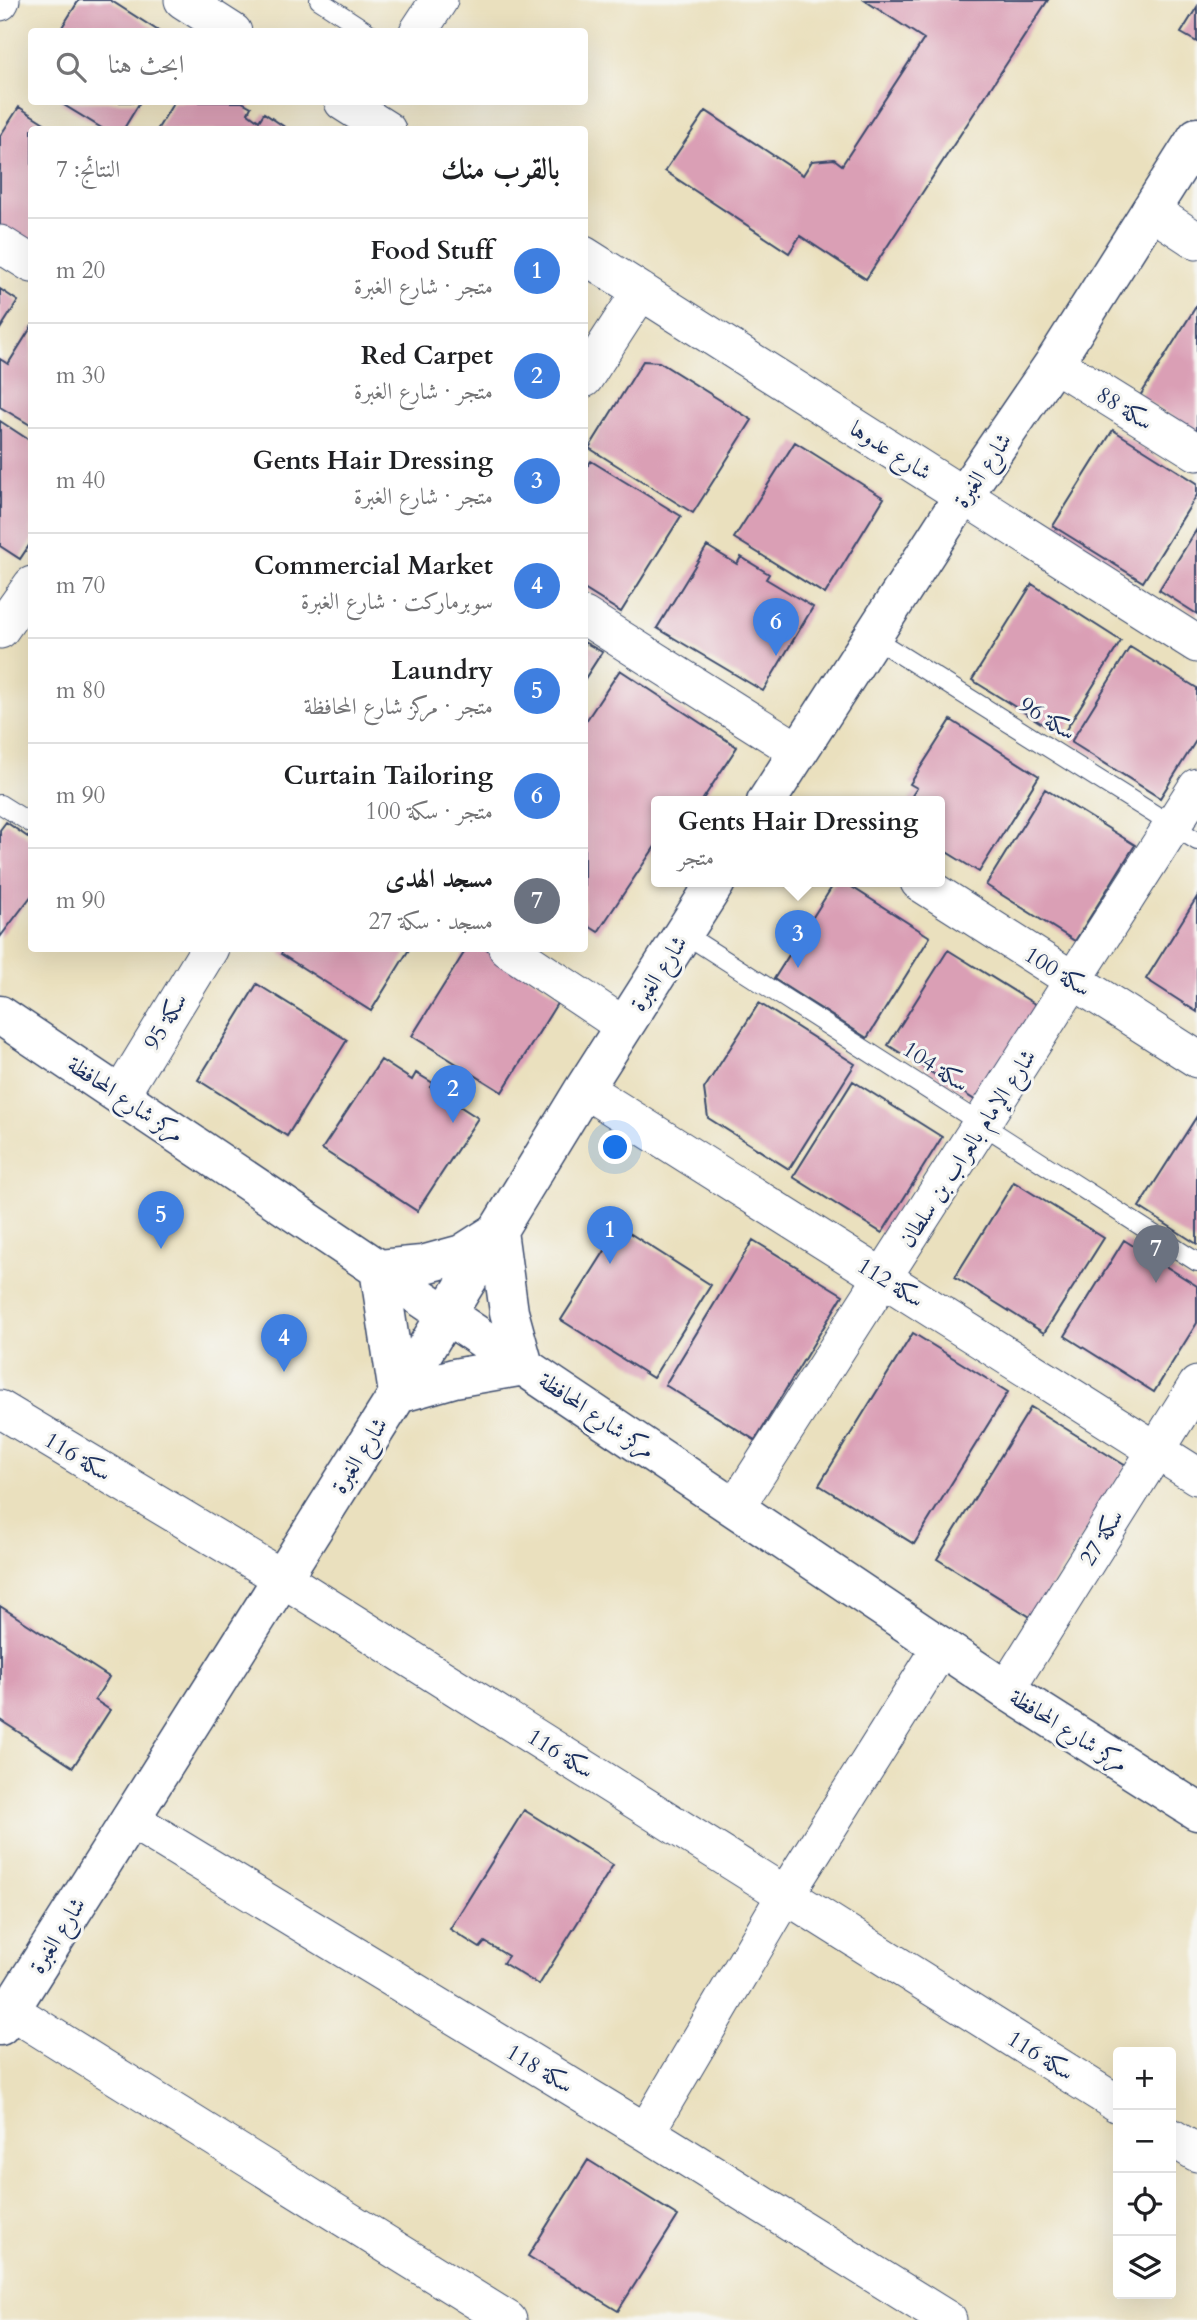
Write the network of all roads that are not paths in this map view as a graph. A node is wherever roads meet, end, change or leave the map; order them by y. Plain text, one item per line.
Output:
1 (183, 0) edge
2 (319, 0) edge
3 (439, 0) edge
4 (227, 28) edge
5 (362, 28) edge
6 (421, 28) edge
7 (1197, 137) edge
8 (1150, 211) junction
9 (1197, 241) edge
10 (0, 244) edge
11 (588, 258) edge
12 (28, 262) edge
13 (641, 291) junction
14 (1054, 363) junction
15 (588, 373) edge
16 (1197, 452) edge
17 (963, 496) junction
18 (28, 592) edge
19 (588, 619) edge
20 (9, 626) edge
21 (872, 637) junction
22 (1197, 645) edge
23 (798, 751) junction
24 (1197, 787) edge
25 (779, 796) edge
26 (0, 804) edge
27 (28, 822) edge
28 (1185, 833) edge
29 (713, 887) edge
30 (927, 887) edge
31 (683, 933) junction
32 (208, 952) edge
33 (513, 952) edge
34 (1073, 981) junction
35 (0, 1015) edge
36 (624, 1026) junction
37 (1197, 1059) edge
38 (584, 1089) junction
39 (121, 1094) junction
40 (982, 1124) junction
41 (498, 1231) junction
42 (1197, 1262) edge
43 (379, 1269) junction
44 (884, 1278) junction
45 (447, 1315) junction
46 (524, 1366) junction
47 (1197, 1385) edge
48 (398, 1394) junction
49 (4, 1421) edge
50 (1156, 1450) junction
51 (1197, 1476) edge
52 (735, 1508) junction
53 (282, 1578) junction
54 (942, 1646) junction
55 (1006, 1690) junction
56 (1197, 1811) edge
57 (130, 1819) junction
58 (786, 1894) junction
59 (5, 2018) edge
60 (1113, 2101) edge
61 (646, 2132) junction
62 (1176, 2140) edge
63 (1197, 2153) edge
64 (508, 2320) edge
65 (948, 2320) edge

1 - 4 street
2 - 5 lane
3 - 6 street
7 - 8 street, شارع الغبرة
8 - 9 street
8 - 14 street, شارع الغبرة
10 - 12 street
11 - 13 street, شارع عدوها
13 - 15 street
13 - 17 street, شارع عدوها
14 - 16 street, سكة 88
14 - 17 street, شارع الغبرة
17 - 21 street, شارع الغبرة
17 - 22 street, شارع عدوها
18 - 20 street
19 - 23 street
21 - 23 street, شارع الغبرة
21 - 28 lane, سكة 96
23 - 25 street, شارع الغبرة
24 - 28 street, شارع الإمام بالعراب بن سلطان
26 - 27 lane
28 - 34 street, شارع الإمام بالعراب بن سلطان
29 - 31 street, شارع الغبرة
30 - 34 street, سكة 100
31 - 36 street, شارع الغبرة
31 - 40 lane, سكة 104
32 - 39 street, سكة 95
33 - 36 street
34 - 37 street, سكة 100
34 - 40 street, شارع الإمام بالعراب بن سلطان
35 - 39 street, مركز شارع المحافظة
36 - 38 street, شارع الغبرة
38 - 41 street, شارع الغبرة
38 - 44 street, سكة 112
39 - 43 street, مركز شارع المحافظة
40 - 42 lane, سكة 104
40 - 44 street, شارع الإمام بالعراب بن سلطان
41 - 43 street
41 - 45 street, شارع الغبرة
41 - 46 street
43 - 45 street, مركز شارع المحافظة
43 - 48 street
44 - 50 street, سكة 112
44 - 52 street, شارع الإمام بالعراب بن سلطان
45 - 46 street, مركز شارع المحافظة
45 - 48 street, شارع الغبرة
46 - 48 street
46 - 52 street, مركز شارع المحافظة
47 - 50 street, سكة 27
48 - 53 street, شارع الغبرة
49 - 53 street, سكة 116
50 - 51 street, سكة 112
50 - 55 street, سكة 27
52 - 54 street, مركز شارع المحافظة
53 - 57 street, شارع الغبرة
53 - 58 street, سكة 116
54 - 55 street, مركز شارع المحافظة
54 - 58 street
55 - 56 street, مركز شارع المحافظة
57 - 59 street, شارع الغبرة
57 - 61 street, سكة 118
58 - 60 street, سكة 116
58 - 61 street
59 - 64 street
61 - 65 street, سكة 118
62 - 63 street

